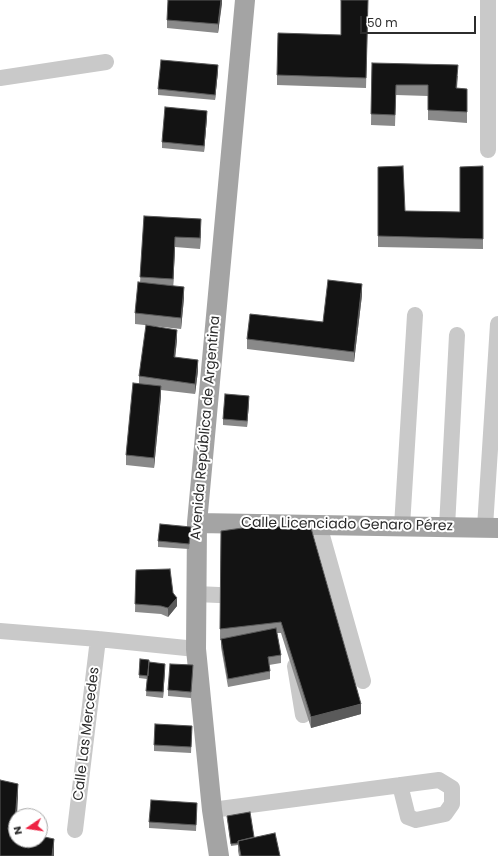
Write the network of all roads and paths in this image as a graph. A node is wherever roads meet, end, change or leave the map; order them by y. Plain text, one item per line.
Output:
1 (245, 0) edge
2 (488, 0) edge
3 (106, 62) dead end
4 (0, 78) edge
5 (488, 150) dead end
6 (415, 315) dead end
7 (498, 324) edge
8 (457, 335) dead end
9 (196, 523) junction
10 (319, 525) junction
11 (402, 526) junction
12 (447, 527) junction
13 (492, 528) edge
14 (228, 577) edge
15 (196, 594) junction
16 (225, 595) junction
17 (255, 596) edge
18 (0, 631) edge
19 (98, 639) junction
20 (196, 649) junction
21 (293, 652) edge
22 (363, 681) dead end
23 (303, 715) dead end
24 (400, 785) dead end
25 (212, 810) junction
26 (75, 830) dead end
27 (219, 856) edge

1 - 9 main road, Avenida República de Argentina
2 - 5 street
3 - 4 street
6 - 11 street
7 - 13 street
8 - 12 street
9 - 10 main road, Calle Licenciado Genaro Pérez
9 - 15 main road, Avenida República de Argentina
10 - 11 main road, Calle Licenciado Genaro Pérez
10 - 22 street
11 - 12 main road, Calle Licenciado Genaro Pérez
12 - 13 main road, Calle Licenciado Genaro Pérez
14 - 16 street
15 - 16 street
15 - 20 main road, Avenida República de Argentina
16 - 17 street
18 - 19 street
19 - 20 street
19 - 26 street, Calle Las Mercedes
20 - 25 main road, Avenida República de Argentina
21 - 23 street
24 - 25 street
25 - 27 main road, Avenida República de Argentina

